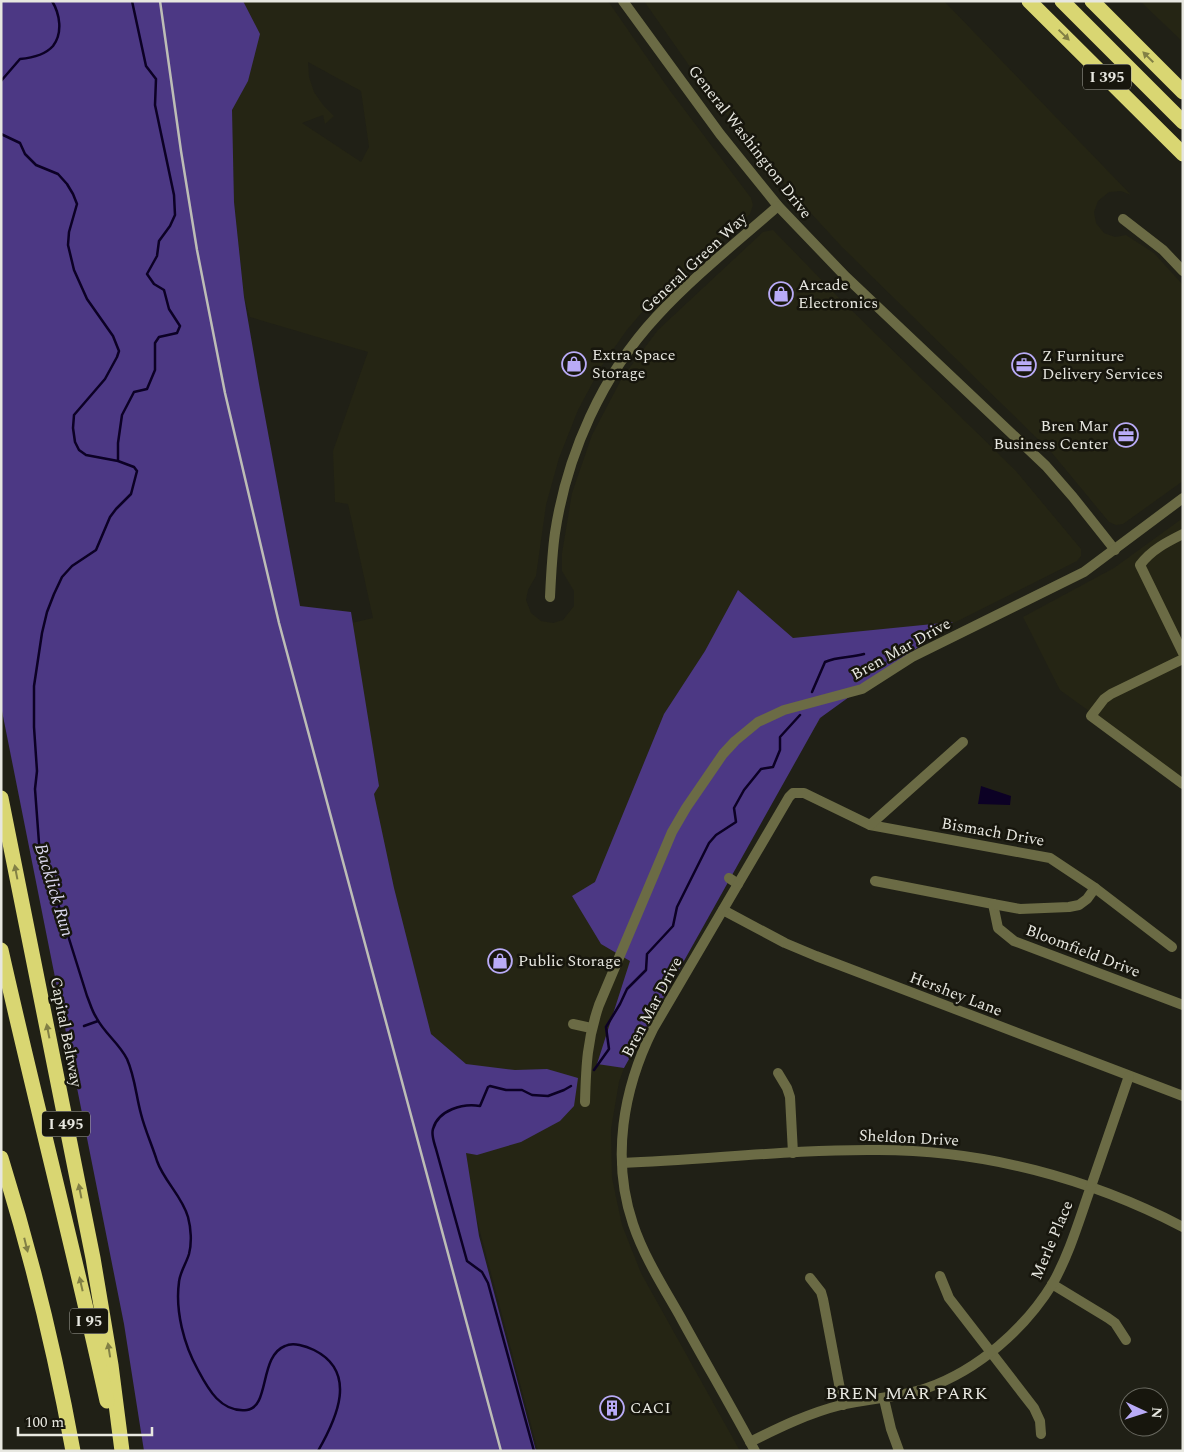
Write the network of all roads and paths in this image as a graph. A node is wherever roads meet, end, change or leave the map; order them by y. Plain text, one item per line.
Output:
1 (623, 1) edge
2 (1029, 1) edge
3 (1062, 1) edge
4 (1092, 1) edge
5 (1183, 92) edge
6 (1183, 122) edge
7 (1183, 154) edge
8 (778, 206) junction
9 (1123, 219) dead end
10 (1183, 271) edge
11 (1183, 498) edge
12 (1183, 534) edge
13 (1115, 550) junction
14 (550, 597) dead end
15 (1183, 652) edge
16 (1183, 660) edge
17 (963, 742) dead end
18 (1183, 784) edge
19 (804, 793) joint
20 (1, 798) edge
21 (870, 825) junction
22 (875, 881) dead end
23 (1095, 888) junction
24 (993, 904) junction
25 (723, 910) junction
26 (1172, 948) dead end
27 (1, 950) edge
28 (1, 982) edge
29 (1183, 1004) edge
30 (573, 1024) dead end
31 (591, 1028) junction
32 (778, 1073) dead end
33 (1129, 1076) junction
34 (1183, 1096) edge
35 (585, 1102) dead end
36 (1, 1145) edge
37 (794, 1153) junction
38 (1, 1158) edge
39 (622, 1164) junction
40 (1091, 1186) junction
41 (60, 1192) junction
42 (14, 1198) junction
43 (1183, 1227) edge
44 (940, 1276) dead end
45 (810, 1278) dead end
46 (1052, 1284) junction
47 (1126, 1340) dead end
48 (991, 1352) junction
49 (884, 1399) junction
50 (843, 1405) junction
51 (1041, 1434) dead end
52 (752, 1446) edge
53 (73, 1451) edge
54 (118, 1451) edge
55 (122, 1451) edge
56 (899, 1451) edge

1 - 8 street, General Washington Drive
2 -> 7 highway, I 395
3 - 6 highway
5 -> 4 highway, I 395
8 - 13 street, General Washington Drive
8 - 14 street, General Green Way
9 - 10 street
11 - 13 street, Bren Mar Drive
12 - 15 street
13 - 31 street, Bren Mar Drive
16 - 18 street
17 - 21 street
19 - 21 street, Bismach Drive
19 - 25 street, Bren Mar Drive
55 -> 20 highway, Capital Beltway / I 495
21 - 23 street, Bismach Drive
22 - 24 street, Bloomfield Drive
23 - 24 street, Bloomfield Drive
23 - 26 street, Bismach Drive
24 - 29 street, Bloomfield Drive
25 - 33 street, Hershey Lane
25 - 39 street, Bren Mar Drive
27 - 41 highway, I 95
28 - 41 highway
30 - 31 street
31 - 35 street, Bren Mar Drive
32 - 37 street
33 - 34 street, Hershey Lane
33 - 40 street, Merle Place
36 - 42 highway, I 95
37 - 39 street, Sheldon Drive
37 - 40 street, Sheldon Drive
38 - 42 highway
39 - 52 street, Bren Mar Drive
40 - 43 street, Sheldon Drive
40 - 46 street, Merle Place
54 -> 41 highway, I 95
42 -> 53 highway, I 95
44 - 48 street
45 - 50 street
46 - 47 street
46 - 48 street, Merle Place
48 - 49 street, Merle Place
48 - 51 street
49 - 50 street, Merle Place
49 - 56 street
50 - 52 street, Merle Place

